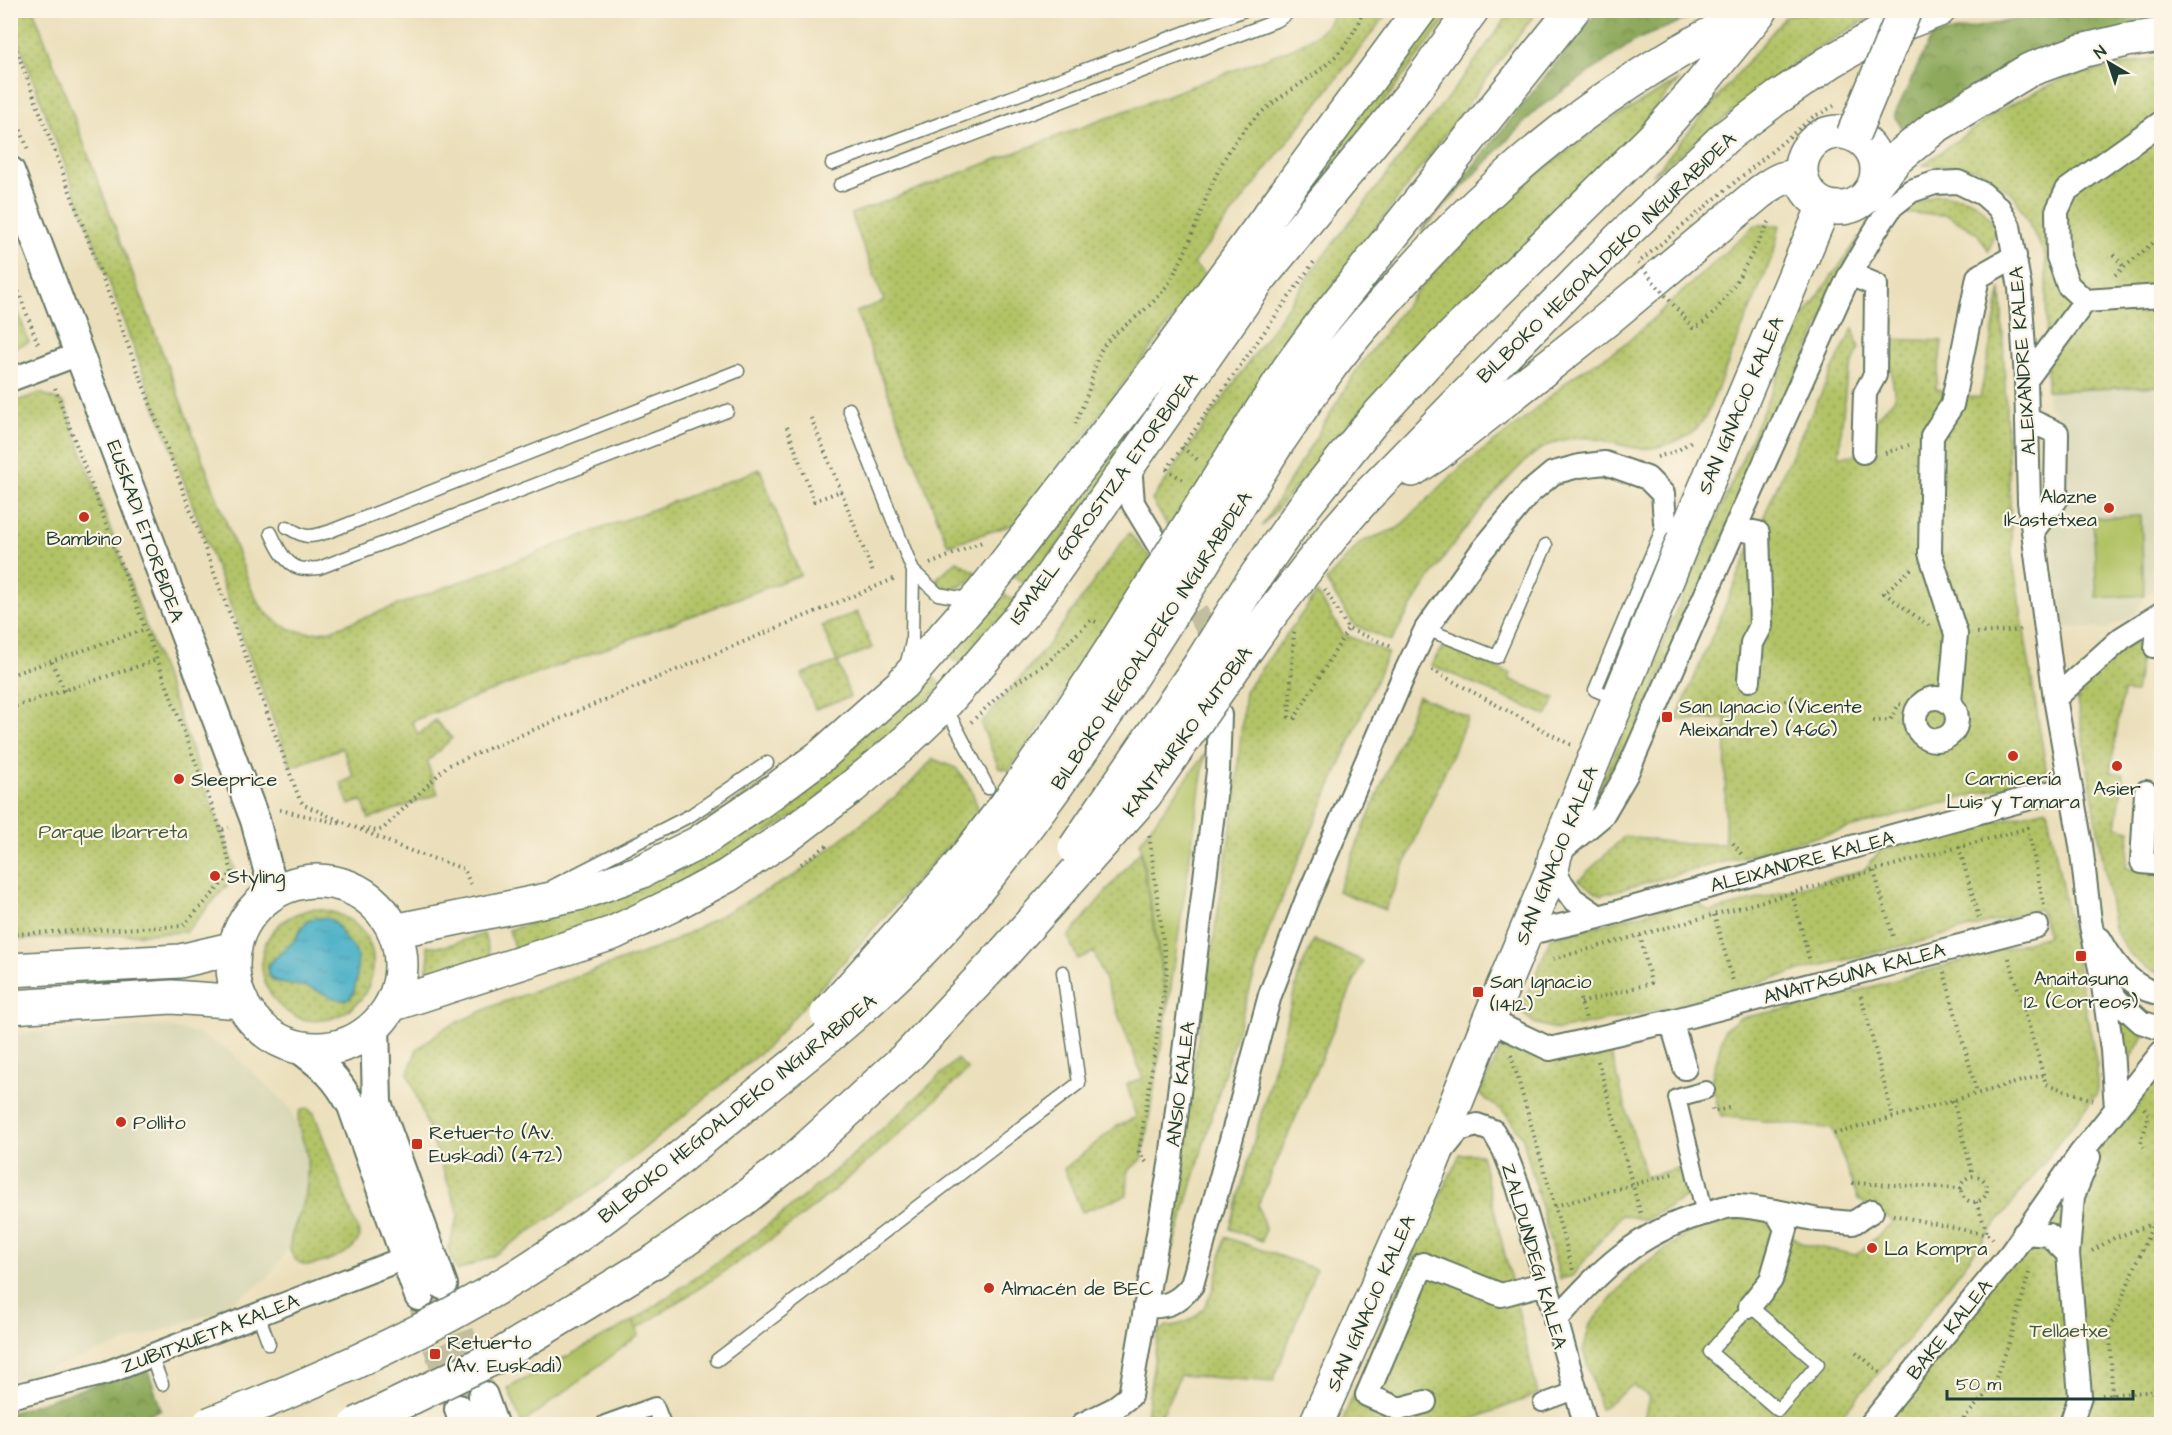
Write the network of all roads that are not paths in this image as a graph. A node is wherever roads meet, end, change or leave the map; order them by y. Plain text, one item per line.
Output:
1 (1245, 10) edge
2 (1292, 10) edge
3 (1420, 10) edge
4 (1472, 10) edge
5 (1563, 10) edge
6 (1573, 10) edge
7 (1760, 10) edge
8 (1905, 10) edge
9 (1939, 10) edge
10 (2162, 35) edge
11 (1518, 78) junction
12 (2162, 122) edge
13 (1853, 135) junction
14 (832, 164) dead end
15 (10, 171) edge
16 (1802, 181) junction
17 (840, 185) dead end
18 (1869, 193) junction
19 (1824, 206) junction
20 (2015, 256) junction
21 (1851, 274) junction
22 (2162, 296) edge
23 (2085, 301) junction
24 (79, 354) junction
25 (738, 371) dead end
26 (10, 380) edge
27 (2026, 380) junction
28 (849, 410) dead end
29 (727, 411) dead end
30 (1264, 435) junction
31 (1863, 452) road end
32 (1130, 464) junction
33 (1364, 499) junction
34 (1676, 526) junction
35 (287, 527) dead end
36 (1735, 528) junction
37 (1337, 530) joint
38 (271, 533) dead end
39 (1546, 545) dead end
40 (1162, 551) dead end
41 (913, 571) junction
42 (983, 592) junction
43 (2159, 614) edge
44 (1426, 629) junction
45 (2153, 649) dead end
46 (1749, 680) dead end
47 (902, 684) junction
48 (2055, 698) junction
49 (1950, 702) junction
50 (944, 705) junction
51 (1220, 715) dead end
52 (767, 763) dead end
53 (2070, 787) junction
54 (988, 788) dead end
55 (2146, 792) road end
56 (1554, 862) junction
57 (2162, 864) edge
58 (274, 893) junction
59 (482, 902) junction
60 (1599, 917) junction
61 (2090, 921) junction
62 (2037, 926) road end
63 (394, 931) junction
64 (1525, 934) junction
65 (235, 948) junction
66 (1005, 952) junction
67 (10, 969) edge
68 (1063, 972) dead end
69 (2102, 978) junction
70 (2159, 997) edge
71 (242, 1002) junction
72 (10, 1007) edge
73 (383, 1015) junction
74 (1671, 1021) junction
75 (1496, 1024) junction
76 (2162, 1029) edge
77 (297, 1047) junction
78 (2162, 1052) edge
79 (1685, 1068) joint
80 (2116, 1108) junction
81 (2100, 1129) junction
82 (1432, 1163) junction
83 (1776, 1211) junction
84 (1872, 1211) road end
85 (1705, 1214) junction
86 (2024, 1233) junction
87 (2078, 1253) junction
88 (406, 1257) junction
89 (1546, 1283) junction
90 (1145, 1306) junction
91 (1750, 1306) junction
92 (258, 1314) junction
93 (1556, 1321) junction
94 (268, 1344) dead end
95 (152, 1356) junction
96 (717, 1360) dead end
97 (162, 1384) dead end
98 (1574, 1391) junction
99 (1130, 1396) junction
100 (10, 1397) edge
101 (1425, 1401) dead end
102 (1542, 1403) dead end
103 (469, 1410) tunnel mouth
104 (209, 1425) edge
105 (357, 1425) edge
106 (493, 1425) edge
107 (605, 1425) edge
108 (662, 1425) edge
109 (1083, 1425) edge
110 (1125, 1425) edge
111 (1316, 1425) edge
112 (1585, 1425) edge
113 (1871, 1425) edge
114 (2071, 1425) edge

1 - 14 lane
2 - 17 lane
3 - 42 main road, ISMAEL GOROSTIZA ETORBIDEA
4 - 32 main road, ISMAEL GOROSTIZA ETORBIDEA
5 - 11 main road
6 - 11 main road
7 - 30 main road, BILBOKO HEGOALDEKO INGURABIDEA
7 - 66 main road, bridge
8 - 13 main road, bridge
9 - 33 main road, BILBOKO HEGOALDEKO INGURABIDEA
10 - 18 main road
11 - 30 main road
12 - 23 street
13 - 16 main road
13 - 18 main road
15 - 24 street, EUSKADI ETORBIDEA
16 - 19 main road
16 - 33 main road
18 - 19 main road
19 - 34 main road, SAN IGNACIO KALEA
20 - 21 street, ALEIXANDRE KALEA
20 - 27 street, ALEIXANDRE KALEA
20 - 49 street, ALEIXANDRE KALEA
21 - 31 street
21 - 36 street, ALEIXANDRE KALEA
22 - 23 street
23 - 27 street
24 - 26 street
24 - 58 street, EUSKADI ETORBIDEA
25 - 35 lane
27 - 48 street, ALEIXANDRE KALEA
28 - 41 lane
29 - 38 lane
30 - 104 main road, BILBOKO HEGOALDEKO INGURABIDEA, bridge
32 - 40 street
32 - 50 main road, ISMAEL GOROSTIZA ETORBIDEA
33 - 37 main road, BILBOKO HEGOALDEKO INGURABIDEA
34 - 44 street, SAN IGNACIO KALEA
34 - 56 main road, SAN IGNACIO KALEA
36 - 46 street
36 - 56 street, ALEIXANDRE KALEA
37 - 66 main road, KANTAURIKO AUTOBIA, bridge
39 - 44 lane
41 - 42 lane
41 - 47 lane
42 - 47 main road, ISMAEL GOROSTIZA ETORBIDEA
43 - 45 street
43 - 48 street
44 - 90 street, SAN IGNACIO KALEA
47 - 59 main road, ISMAEL GOROSTIZA ETORBIDEA
48 - 53 street, ALEIXANDRE KALEA
49 - 49 street
50 - 54 lane
50 - 73 main road, ISMAEL GOROSTIZA ETORBIDEA
51 - 90 street, ANSIO KALEA
52 - 59 lane
53 - 60 street, ALEIXANDRE KALEA
53 - 61 street, ALEIXANDRE KALEA
55 - 57 street
56 - 60 street
56 - 64 main road, SAN IGNACIO KALEA
58 - 63 main road
58 - 65 main road
59 - 63 main road, ISMAEL GOROSTIZA ETORBIDEA
60 - 64 street, ALEIXANDRE KALEA
61 - 69 street, ALEIXANDRE KALEA
61 - 70 street, ALEIXANDRE KALEA
62 - 74 street, ANAITASUNA KALEA
63 - 73 main road
64 - 75 main road, SAN IGNACIO KALEA
65 - 67 main road
65 - 71 main road
66 - 105 main road, bridge
68 - 96 lane
69 - 76 street, ALEIXANDRE KALEA
69 - 80 street, ALEIXANDRE KALEA
71 - 72 main road
71 - 77 main road
73 - 77 main road
73 - 88 street
74 - 75 street, ANAITASUNA KALEA
74 - 79 street
75 - 82 main road, SAN IGNACIO KALEA
77 - 88 street
78 - 80 street, BAKE KALEA
79 - 85 street
80 - 81 street, BAKE KALEA
81 - 86 street, BAKE KALEA
81 - 87 street, BAKE KALEA
82 - 89 street, ZALDUNDEGI KALEA
82 - 111 main road, SAN IGNACIO KALEA
83 - 84 street
83 - 85 street
83 - 91 street
85 - 93 street
86 - 87 street
86 - 113 street, BAKE KALEA
87 - 114 street, BAKE KALEA
88 - 92 street, ZUBITXUETA KALEA
89 - 93 street, ZALDUNDEGI KALEA
89 - 101 street
90 - 99 street, ANSIO KALEA
91 - 91 lane
92 - 94 lane
92 - 95 street, ZUBITXUETA KALEA
93 - 98 street, ZALDUNDEGI KALEA
95 - 97 lane
95 - 100 street, ZUBITXUETA KALEA
98 - 102 street
98 - 112 street, ZALDUNDEGI KALEA
99 - 109 street
99 - 110 street, ANSIO KALEA
103 - 106 street
107 - 108 street

